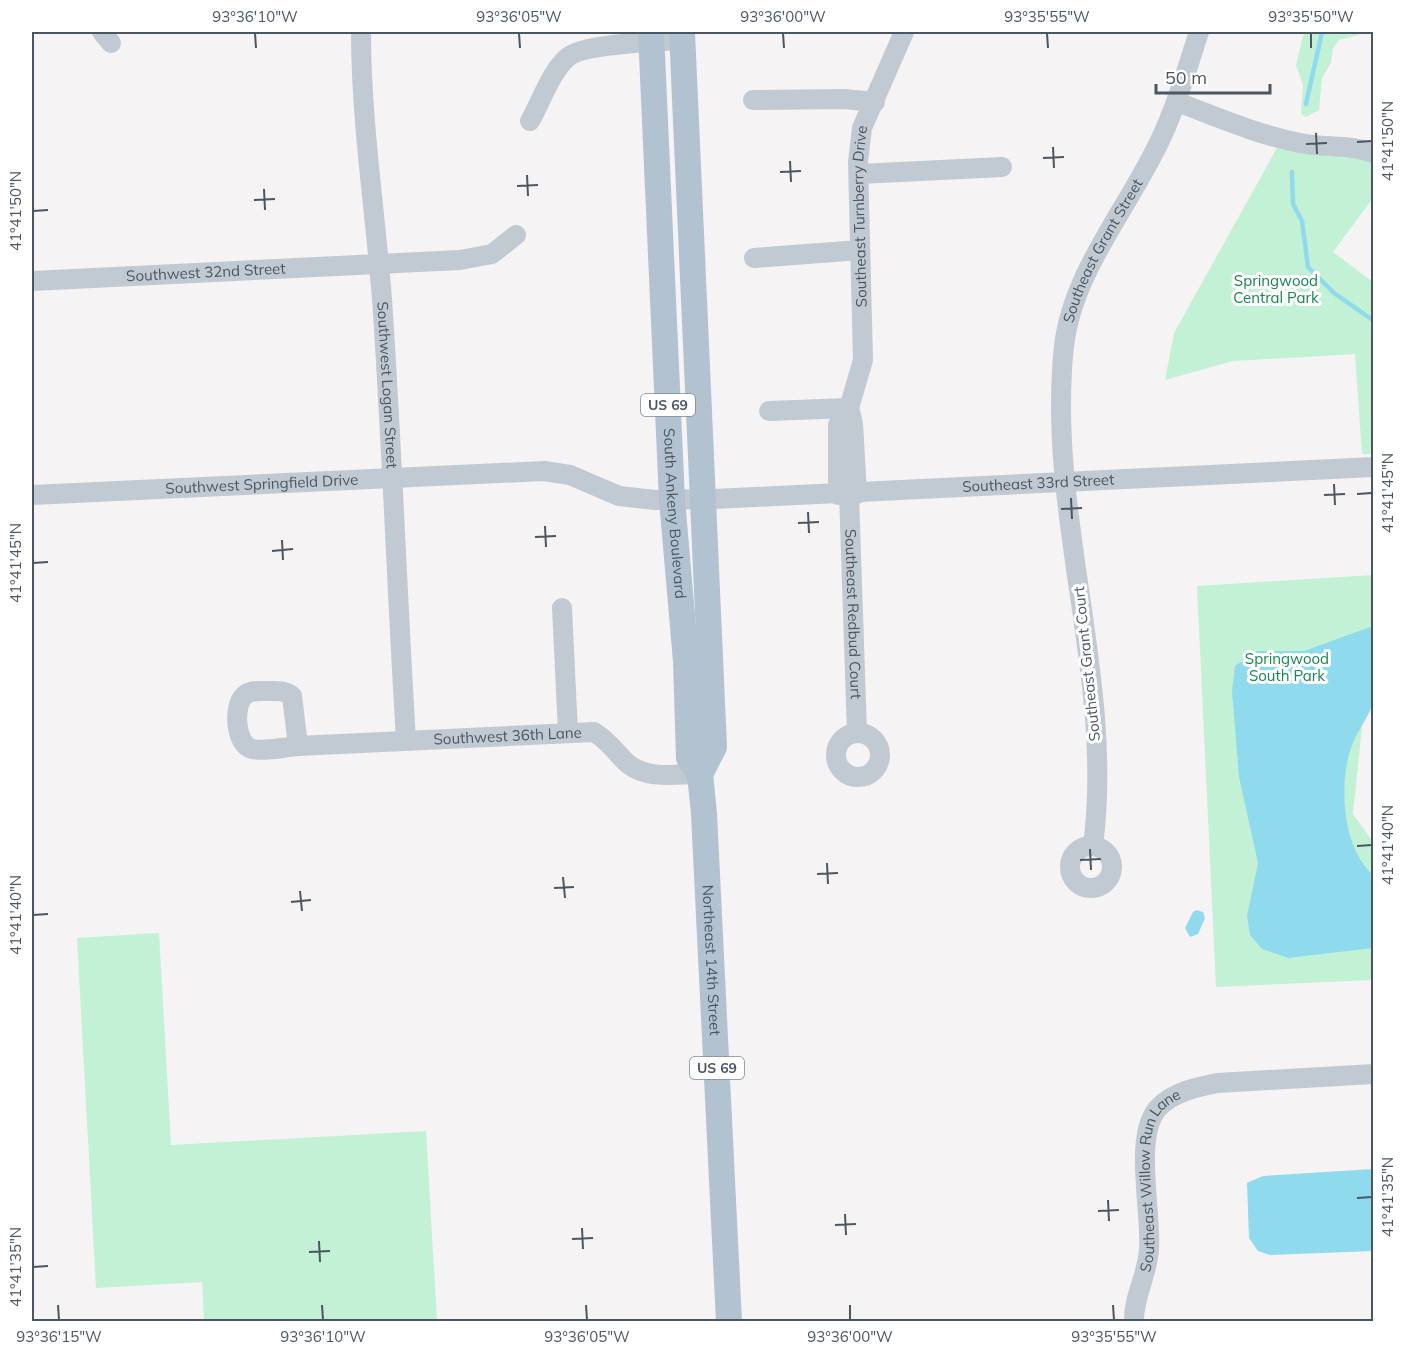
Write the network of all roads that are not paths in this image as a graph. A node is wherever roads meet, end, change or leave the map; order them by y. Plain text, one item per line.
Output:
1 (361, 32) edge
2 (904, 32) edge
3 (1199, 32) edge
4 (682, 36) edge
5 (651, 37) edge
6 (753, 100) dead end
7 (875, 102) junction
8 (1177, 102) junction
9 (530, 121) dead end
10 (1374, 153) edge
11 (1002, 166) dead end
12 (859, 174) junction
13 (516, 235) dead end
14 (860, 250) junction
15 (754, 258) dead end
16 (379, 265) junction
17 (32, 281) edge
18 (849, 408) junction
19 (769, 411) dead end
20 (1374, 467) edge
21 (392, 478) junction
22 (1065, 482) junction
23 (848, 494) junction
24 (32, 495) edge
25 (703, 499) junction
26 (672, 500) junction
27 (562, 608) dead end
28 (568, 732) junction
29 (858, 733) dead end
30 (406, 740) junction
31 (298, 746) dead end
32 (700, 774) junction
33 (704, 814) joint
34 (1093, 846) dead end
35 (1374, 1074) edge
36 (729, 1322) edge
37 (1134, 1322) edge

1 - 16 street, Southwest Logan Street
2 - 7 street, Southeast Turnberry Drive
3 - 8 street, Southeast Grant Street
4 - 5 street
4 - 25 main road, South Ankeny Boulevard / US 69
5 - 9 street
5 - 26 main road, South Ankeny Boulevard / US 69
6 - 7 street
7 - 12 street, Southeast Turnberry Drive
8 - 10 street
8 - 22 street, Southeast Grant Street
11 - 12 street
12 - 14 street, Southeast Turnberry Drive
13 - 16 street, Southwest 32nd Street
14 - 15 street
14 - 18 street, Southeast Turnberry Drive
16 - 17 street, Southwest 32nd Street
16 - 21 street, Southwest Logan Street
18 - 19 street
18 - 23 street, Southeast Turnberry Drive
20 - 22 street, Southeast 33rd Street
21 - 24 street, Southwest Springfield Drive
21 - 26 street, Southwest Springfield Drive
21 - 30 street, Southwest Logan Street
22 - 23 street, Southeast 33rd Street
22 - 34 street, Southeast Grant Court
23 - 25 street, Southeast 33rd Street
23 - 29 street, Southeast Redbud Court
25 - 26 street, Southwest Springfield Drive
25 - 32 main road, South Ankeny Boulevard / US 69
26 - 32 main road, South Ankeny Boulevard / US 69
27 - 28 street
28 - 30 street, Southwest 36th Lane
28 - 32 street, Southwest 36th Lane
30 - 31 street, Southwest 36th Lane
32 - 33 main road, South Ankeny Boulevard / US 69
33 - 36 main road, Northeast 14th Street / US 69
35 - 37 street, Southeast Willow Run Lane

